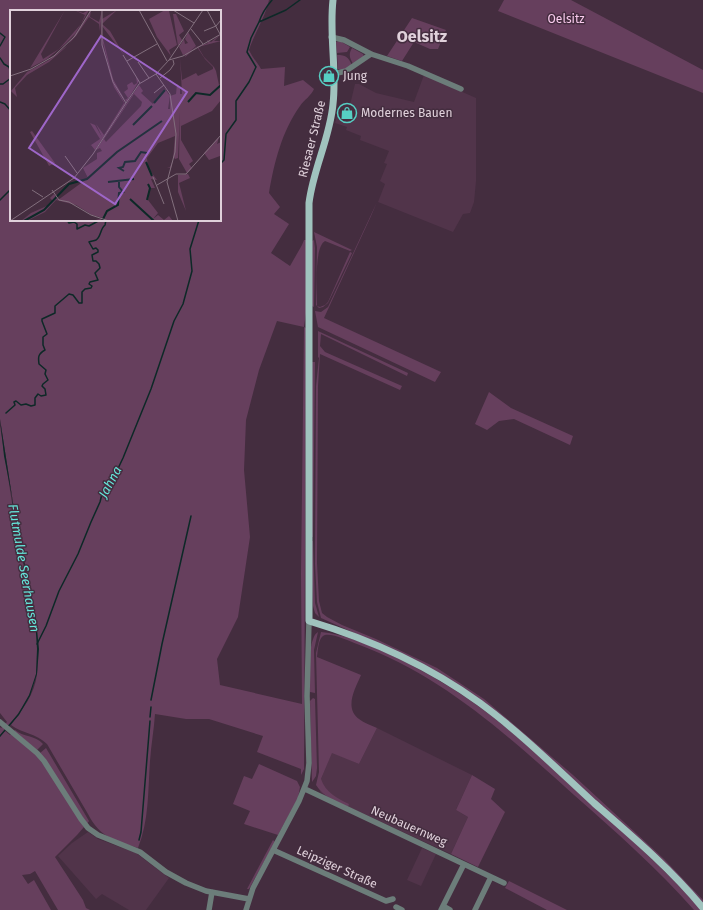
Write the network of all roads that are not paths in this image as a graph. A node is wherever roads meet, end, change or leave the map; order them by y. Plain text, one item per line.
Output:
1 (333, 0) edge
2 (331, 37) junction
3 (371, 54) junction
4 (333, 74) junction
5 (461, 89) dead end
6 (308, 621) junction
7 (1, 722) edge
8 (305, 789) junction
9 (273, 850) junction
10 (464, 864) junction
11 (490, 877) junction
12 (504, 883) dead end
13 (212, 892) junction
14 (248, 899) junction
15 (393, 899) dead end
16 (396, 907) dead end
17 (442, 908) edge
18 (703, 908) edge
19 (209, 910) edge
20 (246, 910) edge
21 (402, 910) edge
22 (450, 910) edge
23 (475, 910) edge

1 - 2 main road, Riesaer Straße
2 - 3 street
2 - 4 main road, Riesaer Straße
3 - 4 street
3 - 5 street
4 - 6 main road, Riesaer Straße
6 - 8 street
6 - 18 main road
7 - 13 street
8 - 9 street
8 - 10 street, Neubauernweg
9 - 14 street
9 - 15 street, Leipziger Straße
10 - 11 street, Neubauernweg
10 - 17 street
11 - 12 street, Neubauernweg
11 - 23 street
13 - 14 street
13 - 19 street
14 - 20 street
16 - 21 street
17 - 22 street

